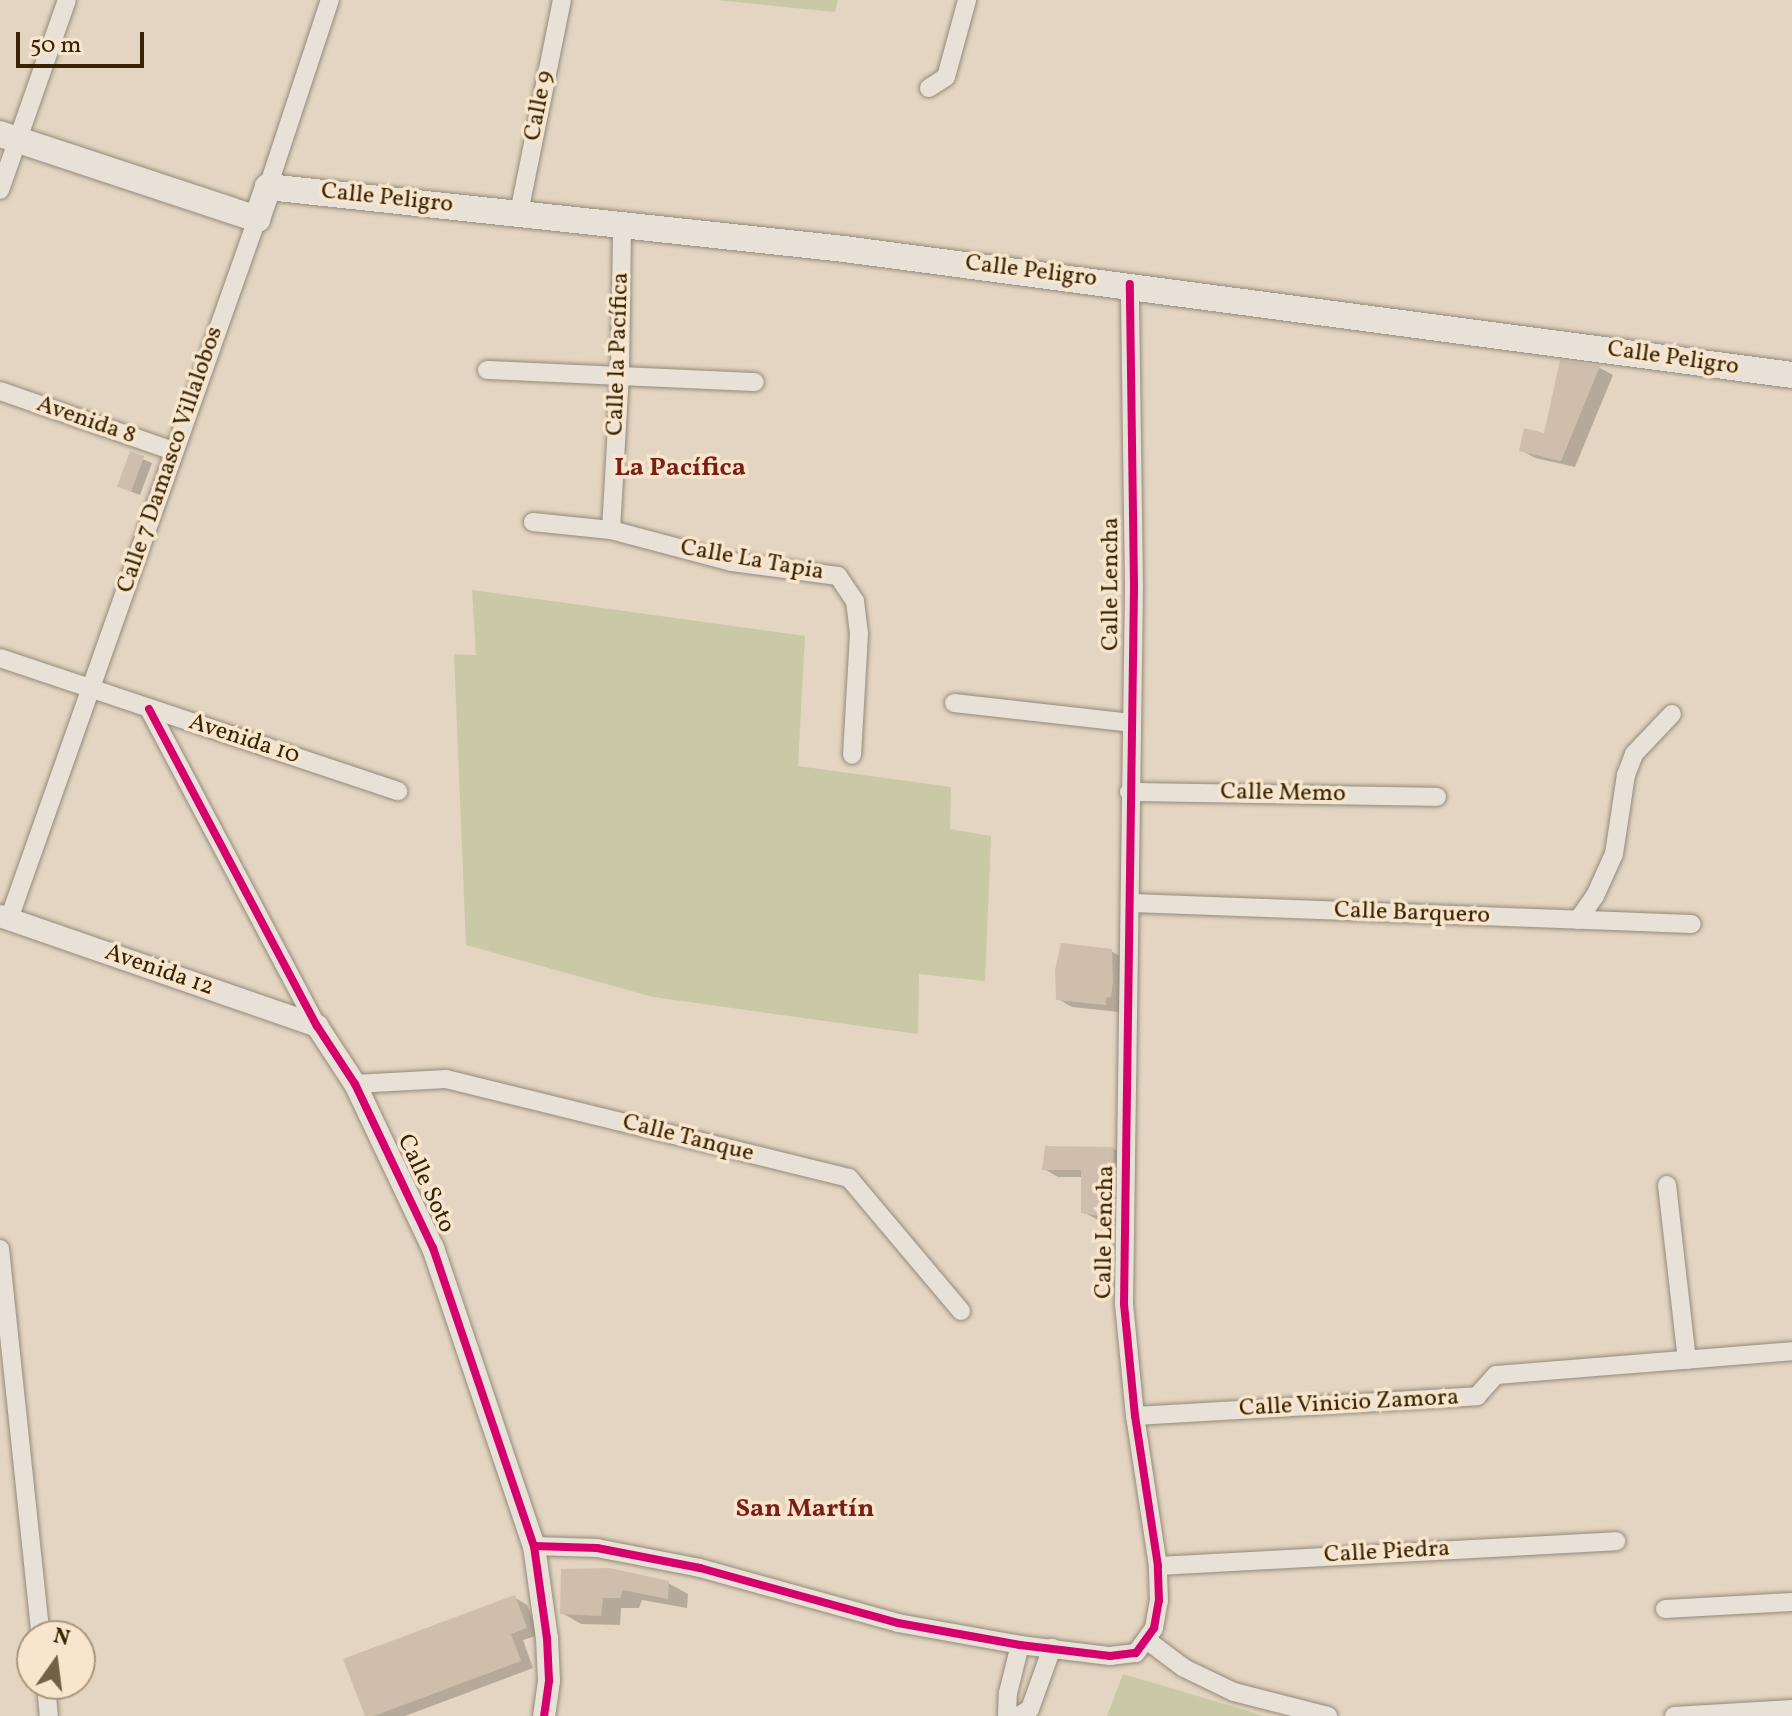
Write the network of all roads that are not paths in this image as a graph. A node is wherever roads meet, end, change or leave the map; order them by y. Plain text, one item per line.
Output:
1 (67, 0) edge
2 (330, 0) edge
3 (562, 0) edge
4 (967, 0) edge
5 (929, 88) dead end
6 (9, 137) edge
7 (268, 187) junction
8 (0, 190) edge
9 (519, 213) junction
10 (257, 219) junction
11 (622, 225) junction
12 (1130, 284) junction
13 (487, 370) dead end
14 (620, 373) junction
15 (1792, 375) edge
16 (755, 382) dead end
17 (0, 391) edge
18 (173, 451) junction
19 (533, 522) dead end
20 (611, 530) junction
21 (0, 658) edge
22 (91, 690) junction
23 (954, 703) dead end
24 (149, 709) junction
25 (1672, 714) dead end
26 (1131, 723) junction
27 (852, 755) dead end
28 (398, 791) dead end
29 (1129, 792) junction
30 (1437, 797) dead end
31 (1132, 903) junction
32 (4, 918) edge
33 (1578, 920) junction
34 (1692, 924) dead end
35 (317, 1026) junction
36 (355, 1084) junction
37 (1667, 1185) dead end
38 (0, 1249) edge
39 (961, 1311) dead end
40 (1792, 1351) edge
41 (1687, 1360) junction
42 (7, 1388) edge
43 (1135, 1416) junction
44 (1616, 1541) dead end
45 (534, 1546) junction
46 (1158, 1566) junction
47 (1792, 1602) edge
48 (1665, 1609) dead end
49 (39, 1620) edge
50 (1148, 1641) junction
51 (1020, 1645) junction
52 (1052, 1648) junction
53 (1792, 1709) edge
54 (544, 1716) edge
55 (1007, 1716) edge
56 (1018, 1716) edge
57 (1328, 1716) edge
58 (1674, 1716) edge

1 - 6 street
2 - 7 street, Calle 7 Damasco Villalobos
3 - 9 street, Calle 9
4 - 5 street
6 - 8 street
6 - 10 main road
7 - 9 main road, Calle Peligro
7 - 10 main road, Calle 7 Damasco Villalobos
9 - 11 main road, Calle Peligro
10 - 18 street, Calle 7 Damasco Villalobos
11 - 12 main road, Calle Peligro
11 - 14 street, Calle la Pacífica
12 - 15 main road, Calle Peligro
12 - 26 street, Calle Lencha
13 - 14 street
14 - 16 street
14 - 20 street, Calle la Pacífica
17 - 18 street, Avenida 8
18 - 22 street, Calle 7 Damasco Villalobos
19 - 20 street, Calle La Tapia
20 - 27 street, Calle La Tapia
21 - 22 street, Avenida 10
22 - 24 street, Avenida 10
22 - 32 street, Calle 7 Damasco Villalobos
23 - 26 street
24 - 28 street, Avenida 10
24 - 35 street, Calle Soto
25 - 33 street
26 - 29 street, Calle Lencha
29 - 30 street, Calle Memo
29 - 31 street, Calle Lencha
31 - 33 street, Calle Barquero
31 - 43 street, Calle Lencha
32 - 35 street, Avenida 12
33 - 34 street, Calle Barquero
35 - 36 street, Calle Soto
36 - 39 street, Calle Tanque
36 - 45 street, Calle Soto
37 - 41 street
38 - 42 street
40 - 41 street, Calle Vinicio Zamora
41 - 43 street, Calle Vinicio Zamora
42 - 49 street
43 - 46 street, Calle Lencha
44 - 46 street, Calle Piedra
45 - 51 street
45 - 54 street, Calle Soto
46 - 50 street, Calle Lencha
47 - 48 street
50 - 52 street
50 - 57 street
51 - 52 street
51 - 55 street
52 - 56 street
53 - 58 street

